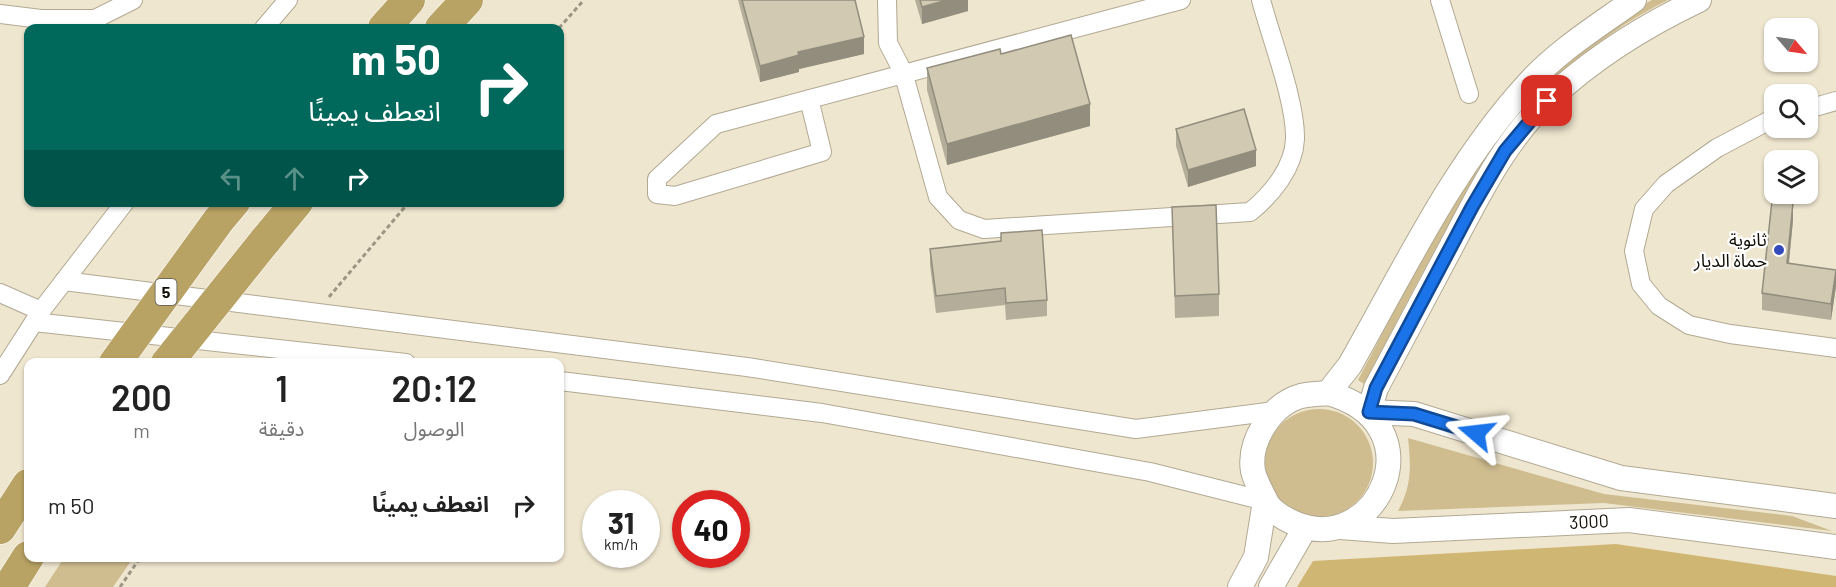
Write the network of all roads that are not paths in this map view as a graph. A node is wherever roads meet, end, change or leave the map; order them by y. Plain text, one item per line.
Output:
1 (133, 0) edge
2 (288, 0) edge
3 (409, 0) edge
4 (467, 0) edge
5 (887, 0) edge
6 (1180, 0) edge
7 (1261, 0) edge
8 (1440, 0) edge
9 (1634, 0) edge
10 (1699, 0) edge
11 (0, 14) edge
12 (267, 24) edge
13 (388, 24) edge
14 (445, 24) edge
15 (903, 72) junction
16 (1469, 94) dead end
17 (809, 99) junction
18 (1836, 101) edge
19 (1818, 106) edge
20 (1764, 123) edge
21 (121, 207) edge
22 (293, 207) edge
23 (226, 212) edge
24 (64, 281) junction
25 (0, 293) edge
26 (38, 316) junction
27 (1836, 348) edge
28 (119, 358) edge
29 (171, 358) edge
30 (367, 358) edge
31 (0, 375) edge
32 (564, 381) edge
33 (1328, 393) junction
34 (1275, 411) junction
35 (1369, 412) junction
36 (24, 491) edge
37 (1265, 501) junction
38 (1836, 506) edge
39 (1340, 527) junction
40 (0, 528) edge
41 (1305, 528) junction
42 (1836, 547) edge
43 (25, 562) edge
44 (9, 587) edge
45 (1240, 587) edge
46 (1271, 587) edge

1 - 11 street
2 - 12 street
3 - 13 highway
4 - 14 highway
5 - 15 street
6 - 15 street
7 - 15 street
8 - 16 street
9 - 33 street
10 - 35 street
15 - 17 street
17 - 17 street
18 - 19 street
20 - 27 street
21 - 24 street
22 - 29 highway, bridge
23 - 28 highway, 5, bridge
24 - 26 street
24 - 34 street
25 - 26 street
26 - 30 street
26 - 31 street
32 - 37 street
33 - 34 street
33 - 35 street
34 - 37 street
35 - 38 street
35 - 39 street
36 - 40 highway
37 - 41 street
37 - 45 street
39 - 41 street
39 - 42 street, 3000
41 - 46 street
43 - 44 highway

